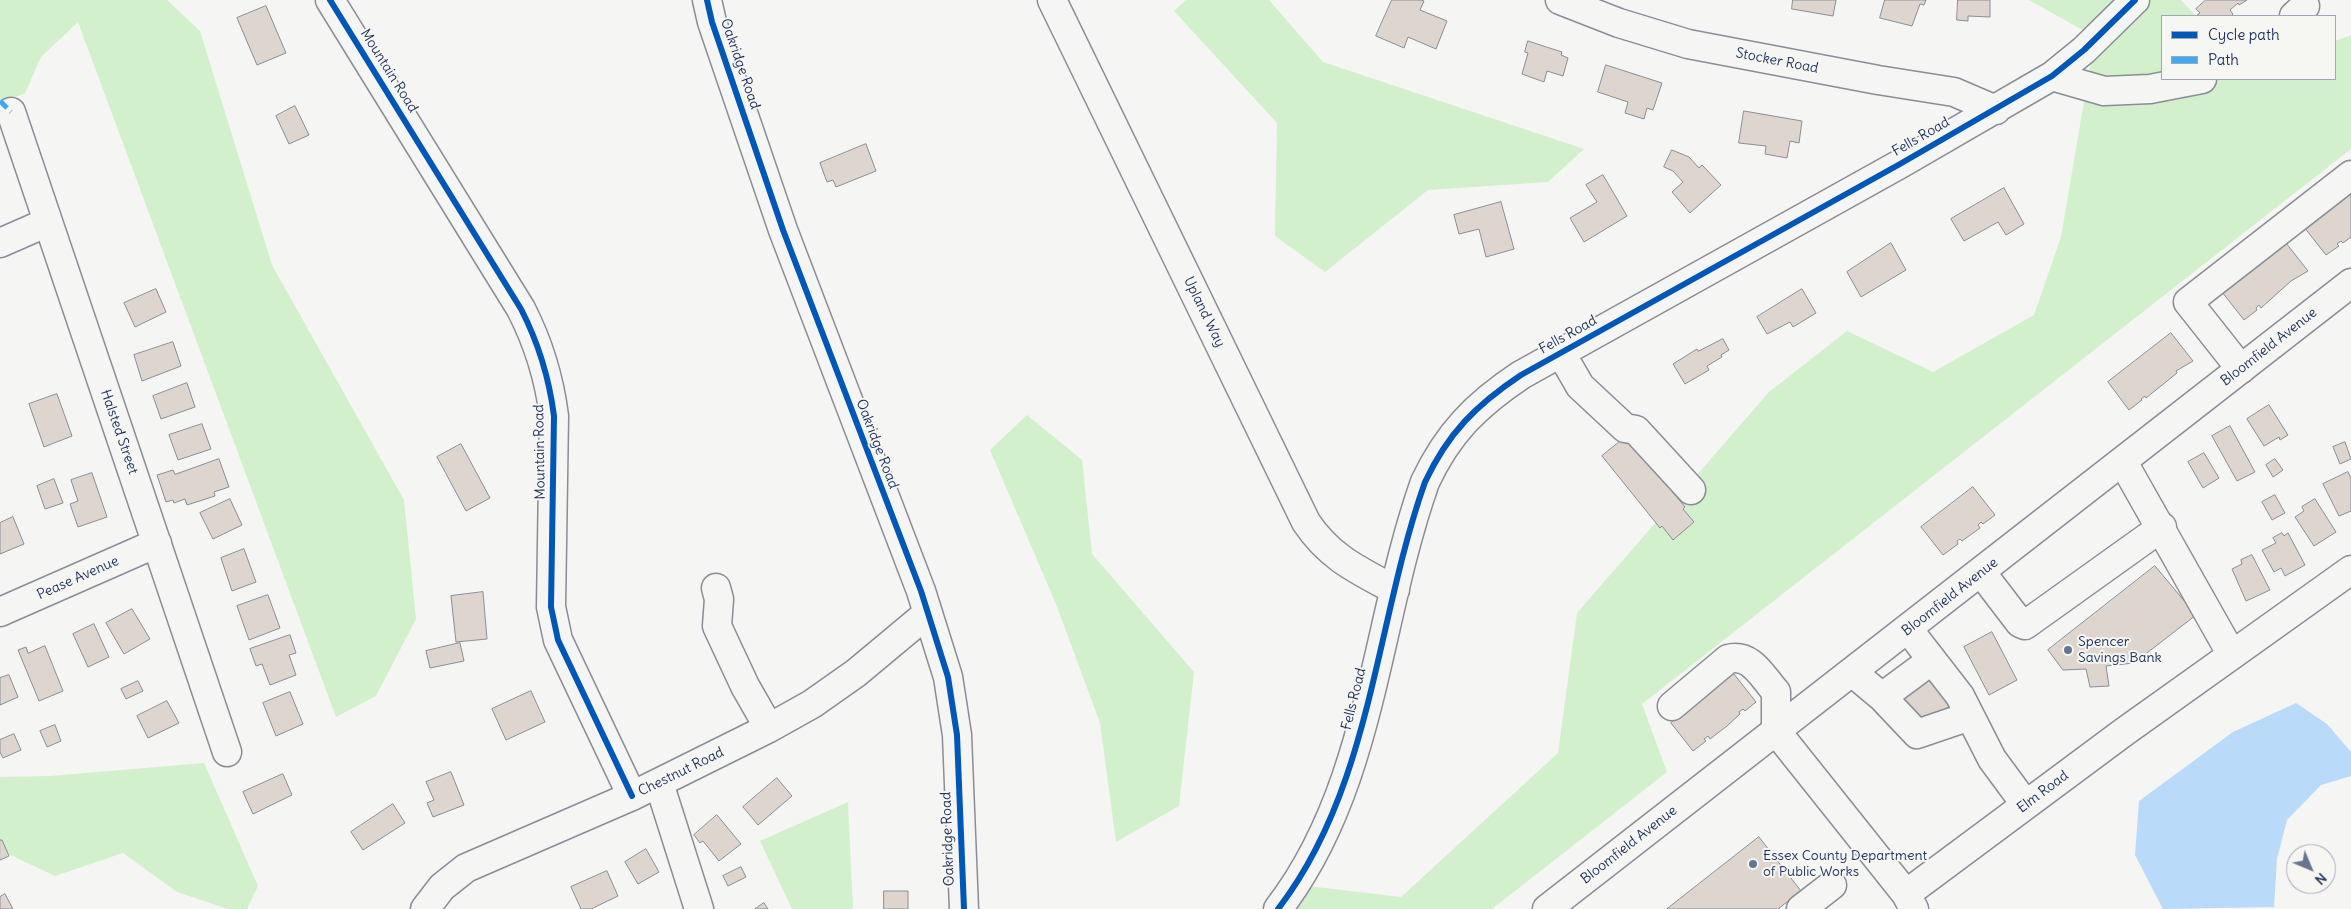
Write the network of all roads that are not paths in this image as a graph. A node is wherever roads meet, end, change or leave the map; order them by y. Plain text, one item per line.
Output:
1 (330, 0) edge
2 (707, 0) edge
3 (1052, 0) edge
4 (1560, 0) edge
5 (2135, 0) edge
6 (2052, 76) junction
7 (2197, 80) edge
8 (1996, 110) junction
9 (11, 112) dead end
10 (2351, 175) edge
11 (48, 222) junction
12 (0, 243) edge
13 (2351, 283) edge
14 (1561, 353) junction
15 (2241, 369) junction
16 (2123, 462) junction
17 (1691, 490) dead end
18 (2162, 527) junction
19 (157, 543) junction
20 (2351, 570) edge
21 (1981, 572) junction
22 (716, 588) dead end
23 (1395, 590) junction
24 (0, 612) edge
25 (928, 613) junction
26 (1908, 629) junction
27 (2232, 655) junction
28 (1932, 660) junction
29 (1852, 672) junction
30 (1882, 697) junction
31 (1672, 706) dead end
32 (1970, 716) junction
33 (769, 728) junction
34 (1776, 731) junction
35 (228, 752) dead end
36 (659, 783) junction
37 (632, 796) junction
38 (2026, 805) junction
39 (1832, 885) dead end
40 (1910, 902) edge
41 (425, 909) edge
42 (699, 909) edge
43 (964, 909) edge
44 (1278, 909) edge
45 (1547, 909) edge
46 (1801, 909) edge

1 - 37 street, Mountain Road
2 - 25 street, Oakridge Road
3 - 23 street, Upland Way
4 - 8 street, Stocker Road
5 - 6 street, Fells Road
6 - 7 street
6 - 8 street, Fells Road
8 - 14 street, Fells Road
9 - 11 street, Halsted Street
10 - 15 street
11 - 12 street
11 - 19 street, Halsted Street
13 - 15 street, Bloomfield Avenue
14 - 17 street
14 - 23 street, Fells Road
15 - 16 street, Bloomfield Avenue
16 - 18 street
16 - 21 street, Bloomfield Avenue
18 - 21 street
18 - 27 street
19 - 24 street, Pease Avenue
19 - 35 street, Halsted Street
20 - 27 street, Elm Road
21 - 26 street, Bloomfield Avenue
22 - 33 street
23 - 44 street, Fells Road
25 - 33 street, Chestnut Road
25 - 43 street, Oakridge Road
26 - 28 street
26 - 29 street, Bloomfield Avenue
27 - 38 street, Elm Road
28 - 30 street
28 - 32 street
29 - 30 street
29 - 34 street, Bloomfield Avenue
30 - 32 street
31 - 34 street
32 - 38 street
33 - 36 street, Chestnut Road
34 - 40 street, Elm Road
34 - 45 street, Bloomfield Avenue
36 - 37 street, Chestnut Road
36 - 42 street
37 - 41 street, Chestnut Road
38 - 40 street, Elm Road
39 - 46 street

